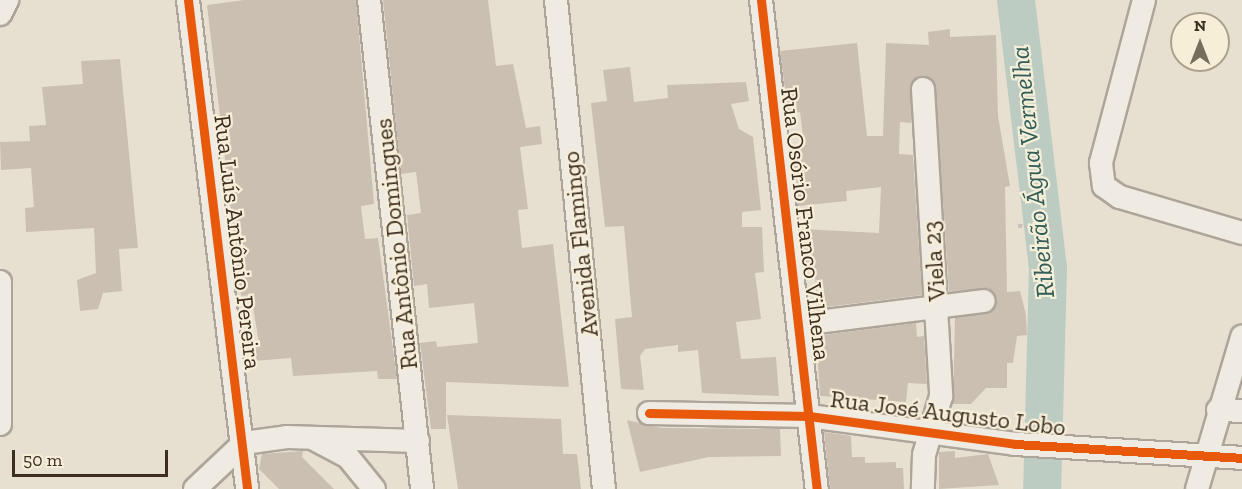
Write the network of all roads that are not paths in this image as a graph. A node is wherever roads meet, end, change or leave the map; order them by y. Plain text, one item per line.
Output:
1 (7, 0) edge
2 (188, 0) edge
3 (369, 0) edge
4 (556, 0) edge
5 (761, 0) edge
6 (1144, 0) edge
7 (0, 14) edge
8 (923, 89) dead end
9 (1242, 233) edge
10 (0, 282) edge
11 (984, 301) dead end
12 (937, 306) junction
13 (802, 324) junction
14 (1242, 337) edge
15 (1218, 410) junction
16 (1242, 411) edge
17 (0, 413) edge
18 (649, 413) dead end
19 (809, 416) junction
20 (932, 432) junction
21 (312, 438) junction
22 (418, 441) junction
23 (244, 443) junction
24 (1204, 456) junction
25 (1242, 458) edge
26 (195, 489) edge
27 (247, 489) edge
28 (374, 489) edge
29 (422, 489) edge
30 (604, 489) edge
31 (817, 489) edge
32 (923, 489) edge
33 (1197, 489) edge

1 - 7 street
2 - 23 street, Rua Luís Antônio Pereira
3 - 22 street, Rua Antônio Domingues
4 - 30 street, Avenida Flamingo
5 - 13 street, Rua Osório Franco Vilhena
6 - 9 street
8 - 12 street, Viela 23
10 - 17 street
11 - 12 street
12 - 13 street
12 - 20 street, Viela 23
13 - 19 street, Rua Osório Franco Vilhena
14 - 15 street
15 - 16 street
15 - 24 street
18 - 19 street, Rua José Augusto Lobo
19 - 20 street, Rua José Augusto Lobo
19 - 31 street, Rua Osório Franco Vilhena
20 - 24 street, Rua José Augusto Lobo
20 - 32 street, Viela 23
21 - 22 street
21 - 23 street
21 - 28 street
22 - 29 street, Rua Antônio Domingues
23 - 26 street
23 - 27 street, Rua Luís Antônio Pereira
24 - 25 street, Rua José Augusto Lobo
24 - 33 street

